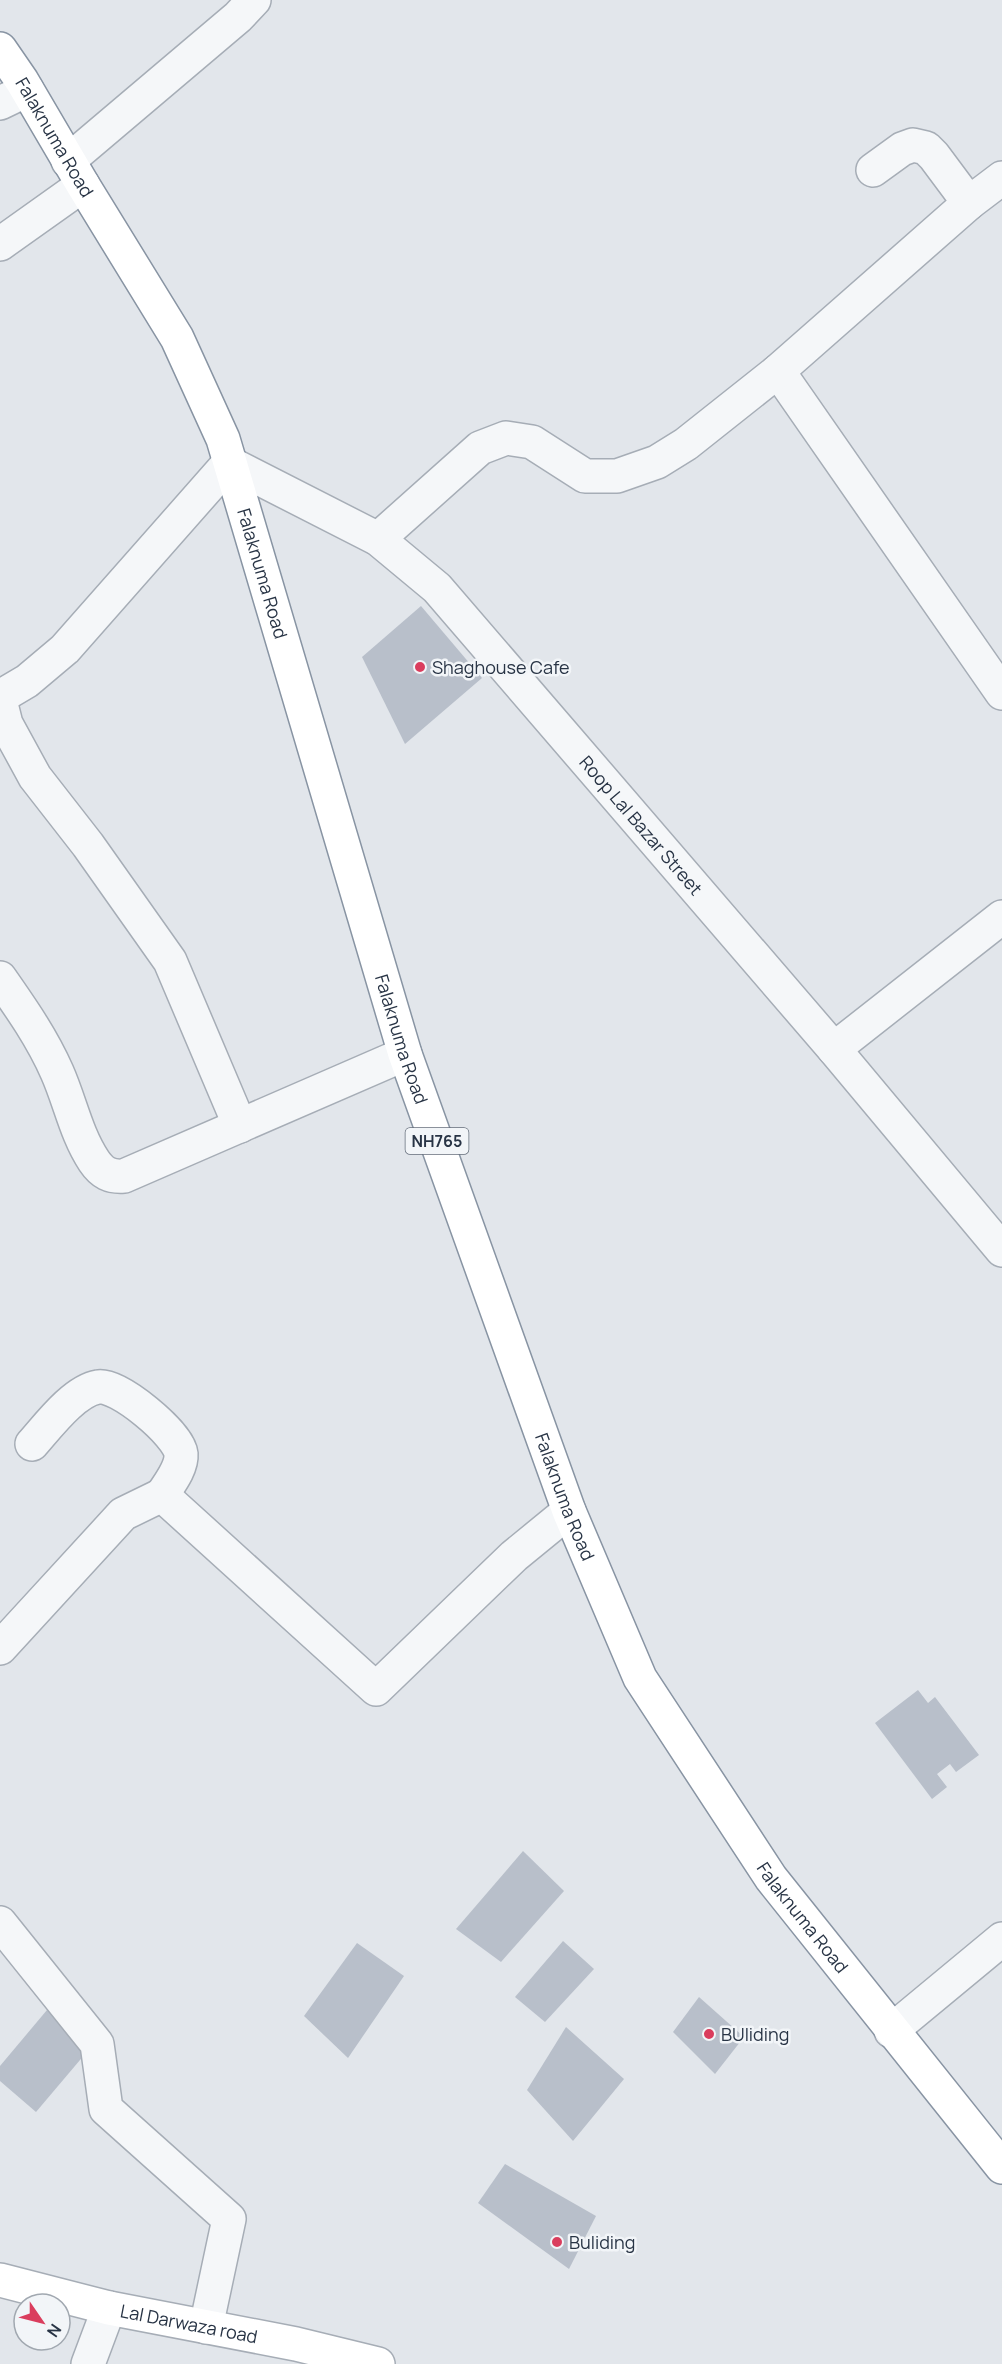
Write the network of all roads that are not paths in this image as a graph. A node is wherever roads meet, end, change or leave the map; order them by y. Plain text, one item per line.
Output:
1 (254, 0) edge
2 (0, 49) edge
3 (14, 96) edge
4 (873, 170) dead end
5 (75, 173) junction
6 (1002, 178) edge
7 (969, 204) junction
8 (0, 244) edge
9 (778, 371) junction
10 (229, 463) junction
11 (378, 539) junction
12 (1002, 693) edge
13 (0, 699) edge
14 (1002, 917) edge
15 (0, 978) edge
16 (834, 1049) junction
17 (405, 1054) junction
18 (240, 1126) junction
19 (1002, 1250) edge
20 (32, 1444) dead end
21 (162, 1496) junction
22 (569, 1511) junction
23 (0, 1648) edge
24 (0, 1923) edge
25 (1002, 1940) edge
26 (891, 2031) junction
27 (1002, 2167) edge
28 (0, 2280) edge
29 (109, 2308) junction
30 (206, 2327) junction
31 (88, 2364) edge
32 (378, 2364) edge

1 - 5 street
2 - 3 main road, Falaknuma Road / NH765
3 - 5 main road, Falaknuma Road / NH765
4 - 7 street
5 - 8 street
5 - 10 main road, Falaknuma Road / NH765
6 - 7 street
7 - 9 street
9 - 11 street
9 - 12 street
10 - 11 street, Roop Lal Bazar Street
10 - 13 street
10 - 17 main road, Falaknuma Road / NH765
11 - 16 street, Roop Lal Bazar Street
13 - 18 street
14 - 16 street
15 - 18 street
16 - 19 street, Roop Lal Bazar Street
17 - 18 street
17 - 22 main road, Falaknuma Road / NH765
20 - 21 street
21 - 22 street
21 - 23 street
22 - 26 main road, Falaknuma Road / NH765
24 - 30 street
25 - 26 street
26 - 27 main road, Falaknuma Road / NH765
28 - 29 main road, Lal Darwaza road
29 - 30 main road, Lal Darwaza road
29 - 31 street
30 - 32 main road, Lal Darwaza road

